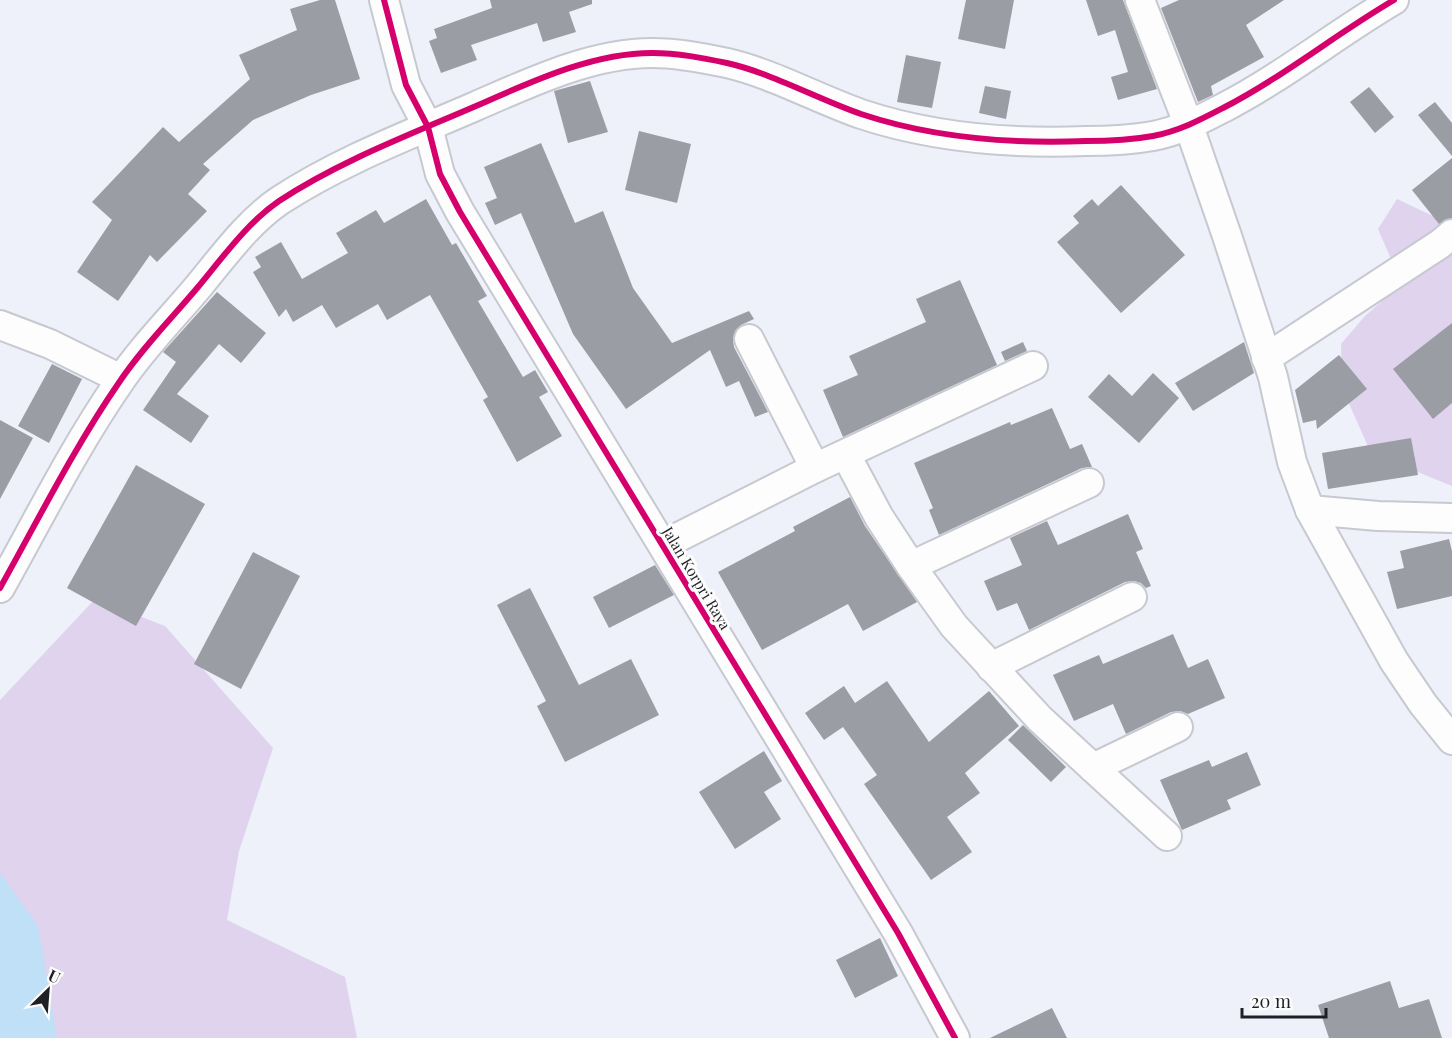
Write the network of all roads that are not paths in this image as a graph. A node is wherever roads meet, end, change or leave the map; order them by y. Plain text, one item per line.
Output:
1 (384, 0) edge
2 (1140, 0) edge
3 (1394, 0) edge
4 (1189, 126) junction
5 (428, 127) junction
6 (1452, 234) edge
7 (0, 325) edge
8 (749, 339) dead end
9 (1266, 358) junction
10 (1033, 366) dead end
11 (121, 379) junction
12 (846, 455) junction
13 (815, 468) junction
14 (1089, 483) dead end
15 (1310, 510) junction
16 (1452, 518) edge
17 (663, 545) junction
18 (911, 566) junction
19 (0, 588) edge
20 (1132, 597) dead end
21 (991, 667) junction
22 (1178, 727) dead end
23 (1452, 740) edge
24 (1093, 768) junction
25 (1167, 836) dead end
26 (955, 1038) edge

1 - 5 street, Jalan Korpri Raya
2 - 4 street
3 - 4 street
4 - 5 street
4 - 9 street
5 - 11 street
5 - 17 street, Jalan Korpri Raya
6 - 9 street
7 - 11 street
8 - 13 street
9 - 15 street
10 - 12 street
11 - 19 street
12 - 13 street
12 - 18 street
13 - 17 street
14 - 18 street
15 - 16 street
15 - 23 street
17 - 26 street, Jalan Korpri Raya
18 - 21 street
20 - 21 street
21 - 24 street
22 - 24 street
24 - 25 street

